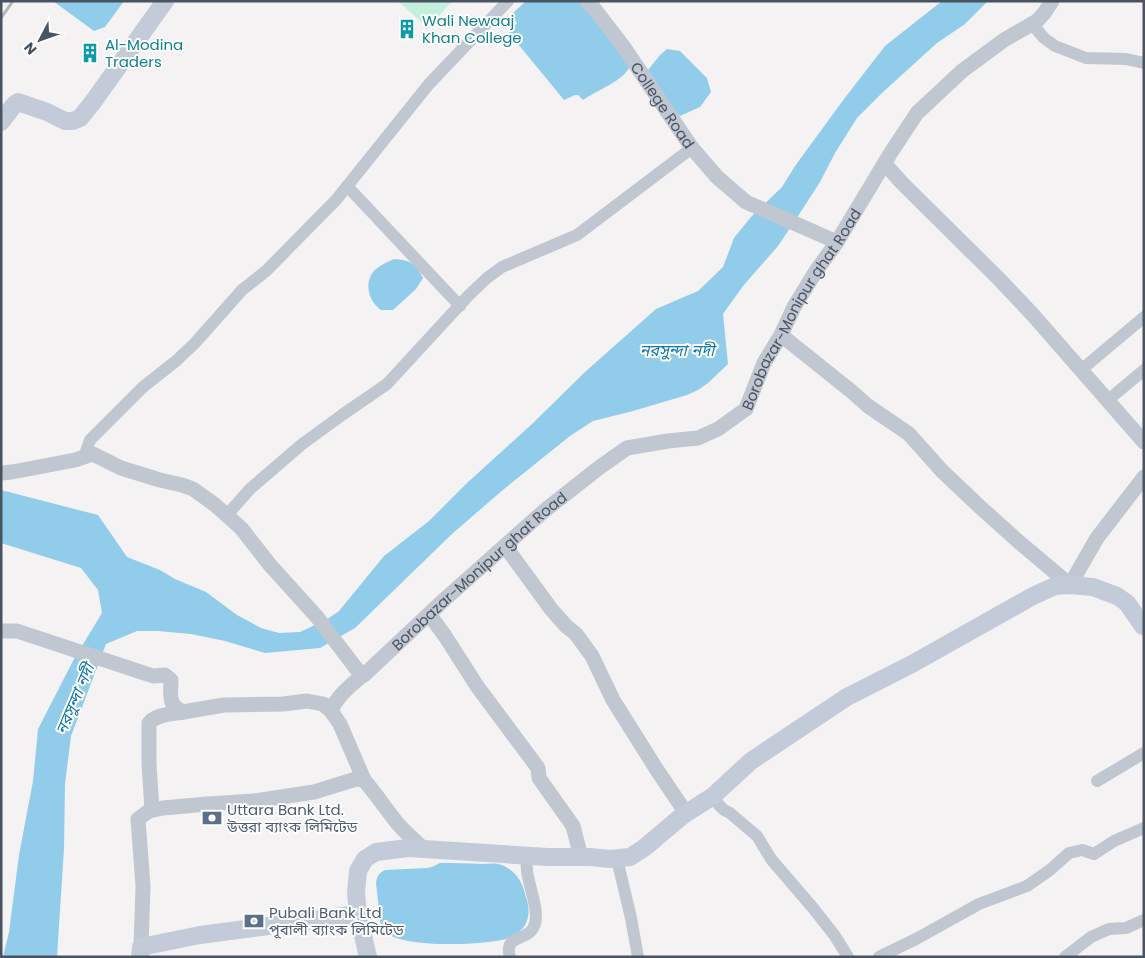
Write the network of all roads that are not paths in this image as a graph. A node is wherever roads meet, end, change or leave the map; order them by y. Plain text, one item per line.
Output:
1 (165, 1) edge
2 (508, 1) edge
3 (587, 1) edge
4 (1052, 1) edge
5 (1032, 24) junction
6 (1144, 63) edge
7 (1, 122) edge
8 (692, 148) junction
9 (885, 164) junction
10 (347, 186) junction
11 (838, 242) junction
12 (460, 306) junction
13 (1144, 317) edge
14 (781, 335) junction
15 (1081, 370) junction
16 (1144, 370) edge
17 (1108, 400) junction
18 (1144, 442) edge
19 (84, 457) junction
20 (1, 473) edge
21 (1144, 477) edge
22 (227, 515) junction
23 (505, 546) junction
24 (1070, 585) junction
25 (429, 614) junction
26 (1144, 627) edge
27 (1, 631) edge
28 (363, 675) junction
29 (331, 711) junction
30 (183, 712) junction
31 (1144, 753) edge
32 (364, 780) junction
33 (1097, 781) dead end
34 (711, 797) junction
35 (152, 810) junction
36 (686, 814) junction
37 (1144, 828) edge
38 (424, 849) junction
39 (526, 855) junction
40 (581, 857) junction
41 (617, 859) junction
42 (358, 914) junction
43 (1144, 920) edge
44 (141, 952) edge
45 (368, 957) edge
46 (510, 957) edge
47 (638, 957) edge
48 (848, 957) edge
49 (879, 957) edge
50 (1064, 957) edge

1 - 7 main road
2 - 10 street
3 - 8 street, College Road
4 - 5 street, Borobazar-Monipur ghat Road
5 - 6 street
5 - 9 street, Borobazar-Monipur ghat Road
8 - 11 street, College Road
8 - 12 street
9 - 11 street, Borobazar-Monipur ghat Road
9 - 15 street
10 - 12 street
10 - 19 street
11 - 14 street, Borobazar-Monipur ghat Road
12 - 22 street
13 - 15 street
14 - 23 street, Borobazar-Monipur ghat Road
14 - 24 street
15 - 17 street
16 - 17 street
17 - 18 street
19 - 20 street
19 - 22 street
21 - 24 street
22 - 28 street
23 - 25 street, Borobazar-Monipur ghat Road
23 - 36 street
24 - 26 main road
24 - 34 main road
25 - 28 street, Borobazar-Monipur ghat Road
25 - 40 street
27 - 30 street
28 - 29 street, Borobazar-Monipur ghat Road
29 - 30 street
29 - 32 street
30 - 35 street
31 - 33 street
32 - 35 street
32 - 38 street
34 - 36 main road
34 - 48 street
35 - 44 street
36 - 41 main road
37 - 49 street
38 - 39 main road
38 - 42 main road
39 - 40 main road
39 - 46 street
40 - 41 main road
41 - 47 street
42 - 44 main road
42 - 45 main road
43 - 50 street

